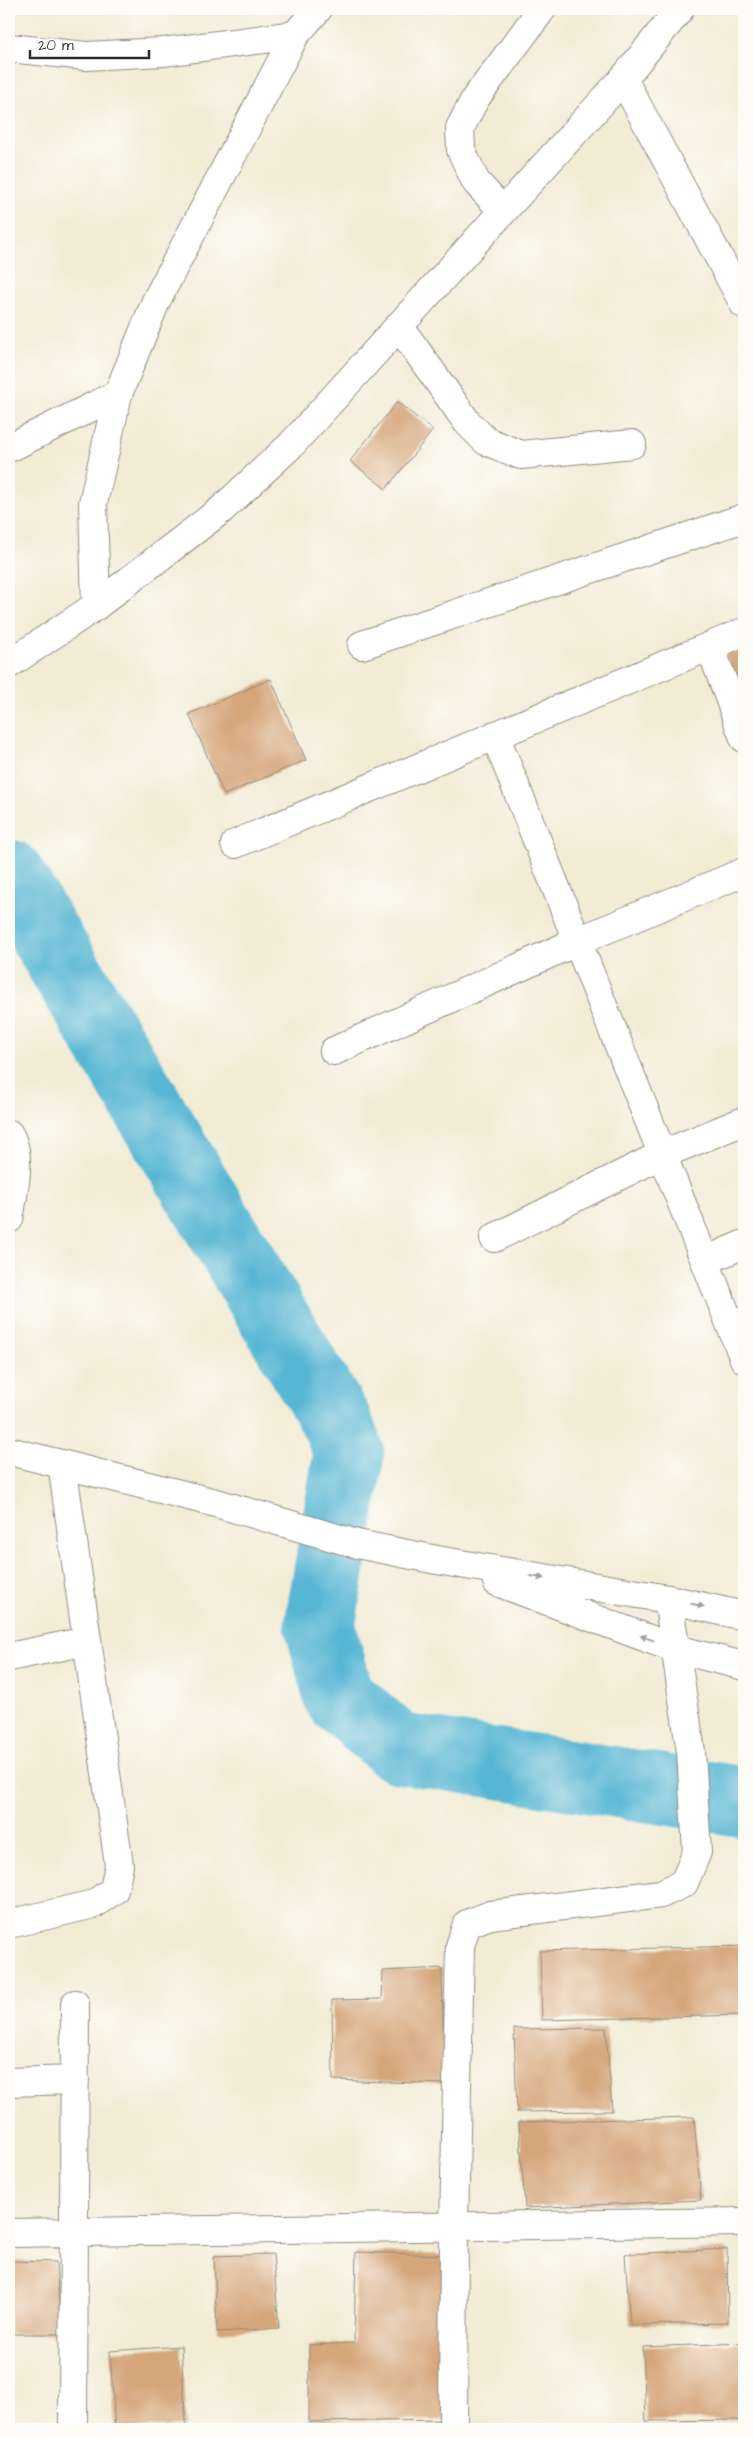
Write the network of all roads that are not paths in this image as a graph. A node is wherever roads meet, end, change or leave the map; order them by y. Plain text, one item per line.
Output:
1 (318, 9) edge
2 (542, 9) edge
3 (680, 9) edge
4 (295, 35) junction
5 (9, 48) edge
6 (623, 78) junction
7 (503, 212) junction
8 (744, 304) edge
9 (399, 326) junction
10 (118, 394) junction
11 (632, 444) dead end
12 (9, 448) edge
13 (744, 518) edge
14 (96, 606) junction
15 (744, 632) edge
16 (362, 645) dead end
17 (710, 646) junction
18 (9, 664) edge
19 (495, 735) junction
20 (744, 738) edge
21 (235, 844) dead end
22 (744, 872) edge
23 (578, 942) junction
24 (334, 1052) dead end
25 (744, 1121) edge
26 (9, 1134) edge
27 (663, 1154) junction
28 (9, 1219) edge
29 (494, 1238) dead end
30 (744, 1244) edge
31 (705, 1261) junction
32 (744, 1359) edge
33 (9, 1451) edge
34 (62, 1464) junction
35 (437, 1560) junction
36 (668, 1599) junction
37 (744, 1616) edge
38 (87, 1642) junction
39 (676, 1649) junction
40 (9, 1657) edge
41 (744, 1666) edge
42 (9, 1924) edge
43 (75, 2004) dead end
44 (75, 2080) junction
45 (9, 2082) edge
46 (744, 2222) edge
47 (454, 2226) junction
48 (74, 2232) junction
49 (9, 2233) edge
50 (73, 2429) edge
51 (453, 2429) edge

1 - 4 street
2 - 7 street
3 - 6 street
4 - 5 street
4 - 10 street
6 - 7 street
6 - 8 street
7 - 9 street
9 - 11 street
9 - 14 street
10 - 12 street
10 - 14 street
13 - 16 street
14 - 18 street
15 - 17 street
17 - 19 street
17 - 20 street
19 - 21 street
19 - 23 street
22 - 23 street
23 - 24 street
23 - 27 street
25 - 27 street
26 - 28 street
27 - 29 street
27 - 31 street
30 - 31 street
31 - 32 street
33 - 34 street
34 - 35 street
34 - 38 street
35 -> 36 street
39 -> 35 street
36 -> 37 street
36 - 39 street
38 - 40 street
38 - 42 street
39 - 41 street
39 - 47 street
43 - 44 street
44 - 45 street
44 - 48 street
46 - 47 street
47 - 48 street
47 - 51 street
48 - 49 street
48 - 50 street

